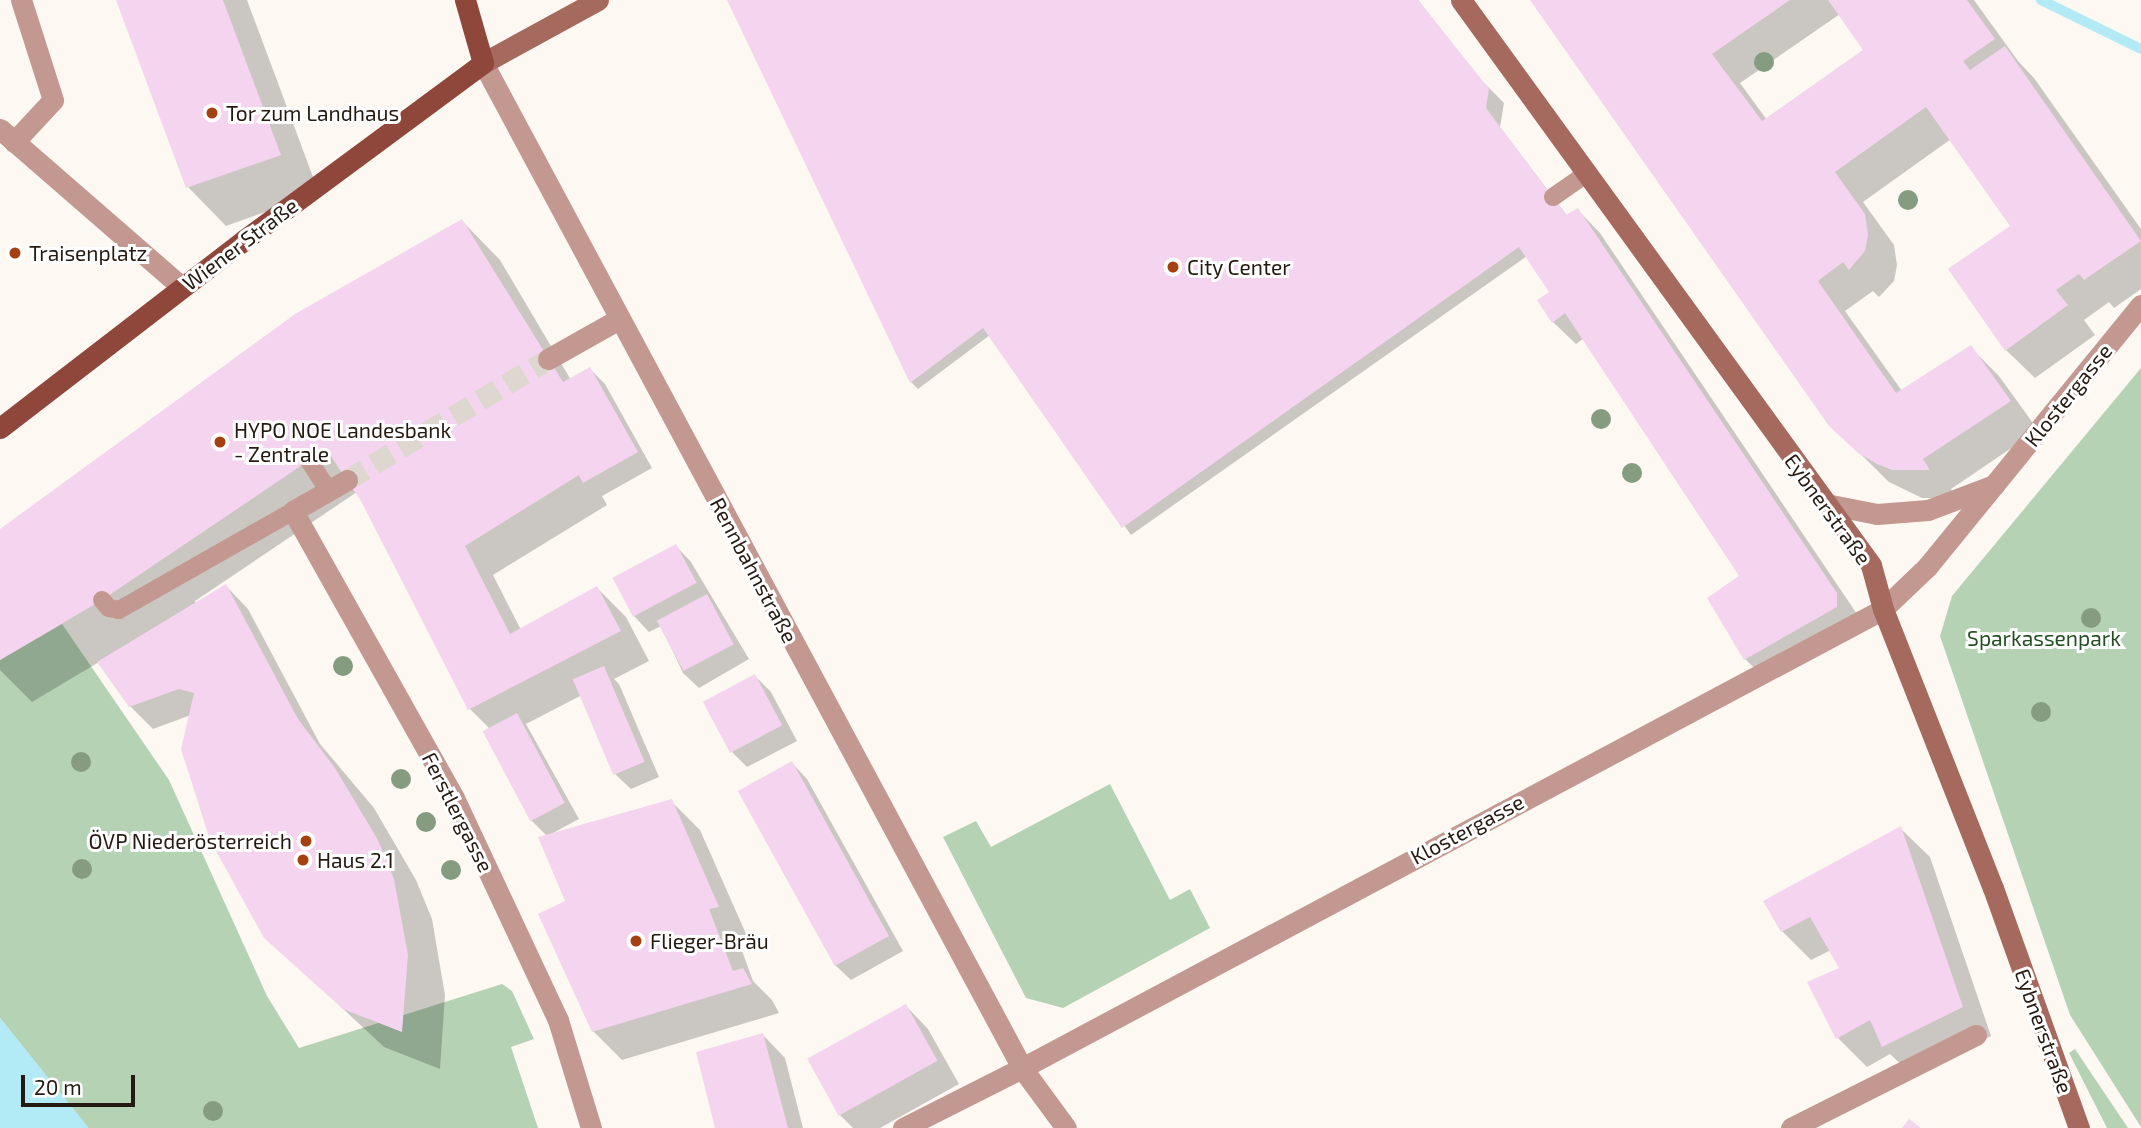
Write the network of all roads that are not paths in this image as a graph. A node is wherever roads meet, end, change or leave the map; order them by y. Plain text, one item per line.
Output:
1 (21, 0) edge
2 (465, 0) edge
3 (597, 0) edge
4 (1461, 0) edge
5 (483, 63) junction
6 (7, 135) edge
7 (1586, 174) junction
8 (1553, 197) dead end
9 (182, 287) junction
10 (2141, 305) edge
11 (619, 318) junction
12 (548, 359) tunnel mouth
13 (0, 428) edge
14 (309, 459) dead end
15 (1996, 484) junction
16 (338, 485) joint
17 (1826, 504) junction
18 (293, 512) junction
19 (102, 600) dead end
20 (1883, 609) junction
21 (1976, 1035) dead end
22 (1022, 1068) junction
23 (591, 1128) edge
24 (903, 1128) edge
25 (1066, 1128) edge
26 (1791, 1128) edge
27 (2078, 1128) edge

1 - 6 street
2 - 5 main road, Rennbahnstraße
3 - 5 street
4 - 7 street, Eybnerstraße
5 - 9 main road, Wiener Straße
5 - 11 street, Rennbahnstraße
6 - 9 street
7 - 8 lane
7 - 17 street, Eybnerstraße
9 - 13 main road, Wiener Straße
10 - 15 street, Klostergasse
11 - 12 street
11 - 22 street, Rennbahnstraße
14 - 16 lane
15 - 17 street
15 - 20 street, Klostergasse
16 - 18 street
17 - 20 street, Eybnerstraße
18 - 19 lane
18 - 23 street, Ferstlergasse
20 - 22 street, Klostergasse
20 - 27 street, Eybnerstraße
21 - 26 street
22 - 24 street, Klostergasse
22 - 25 street, Rennbahnstraße

